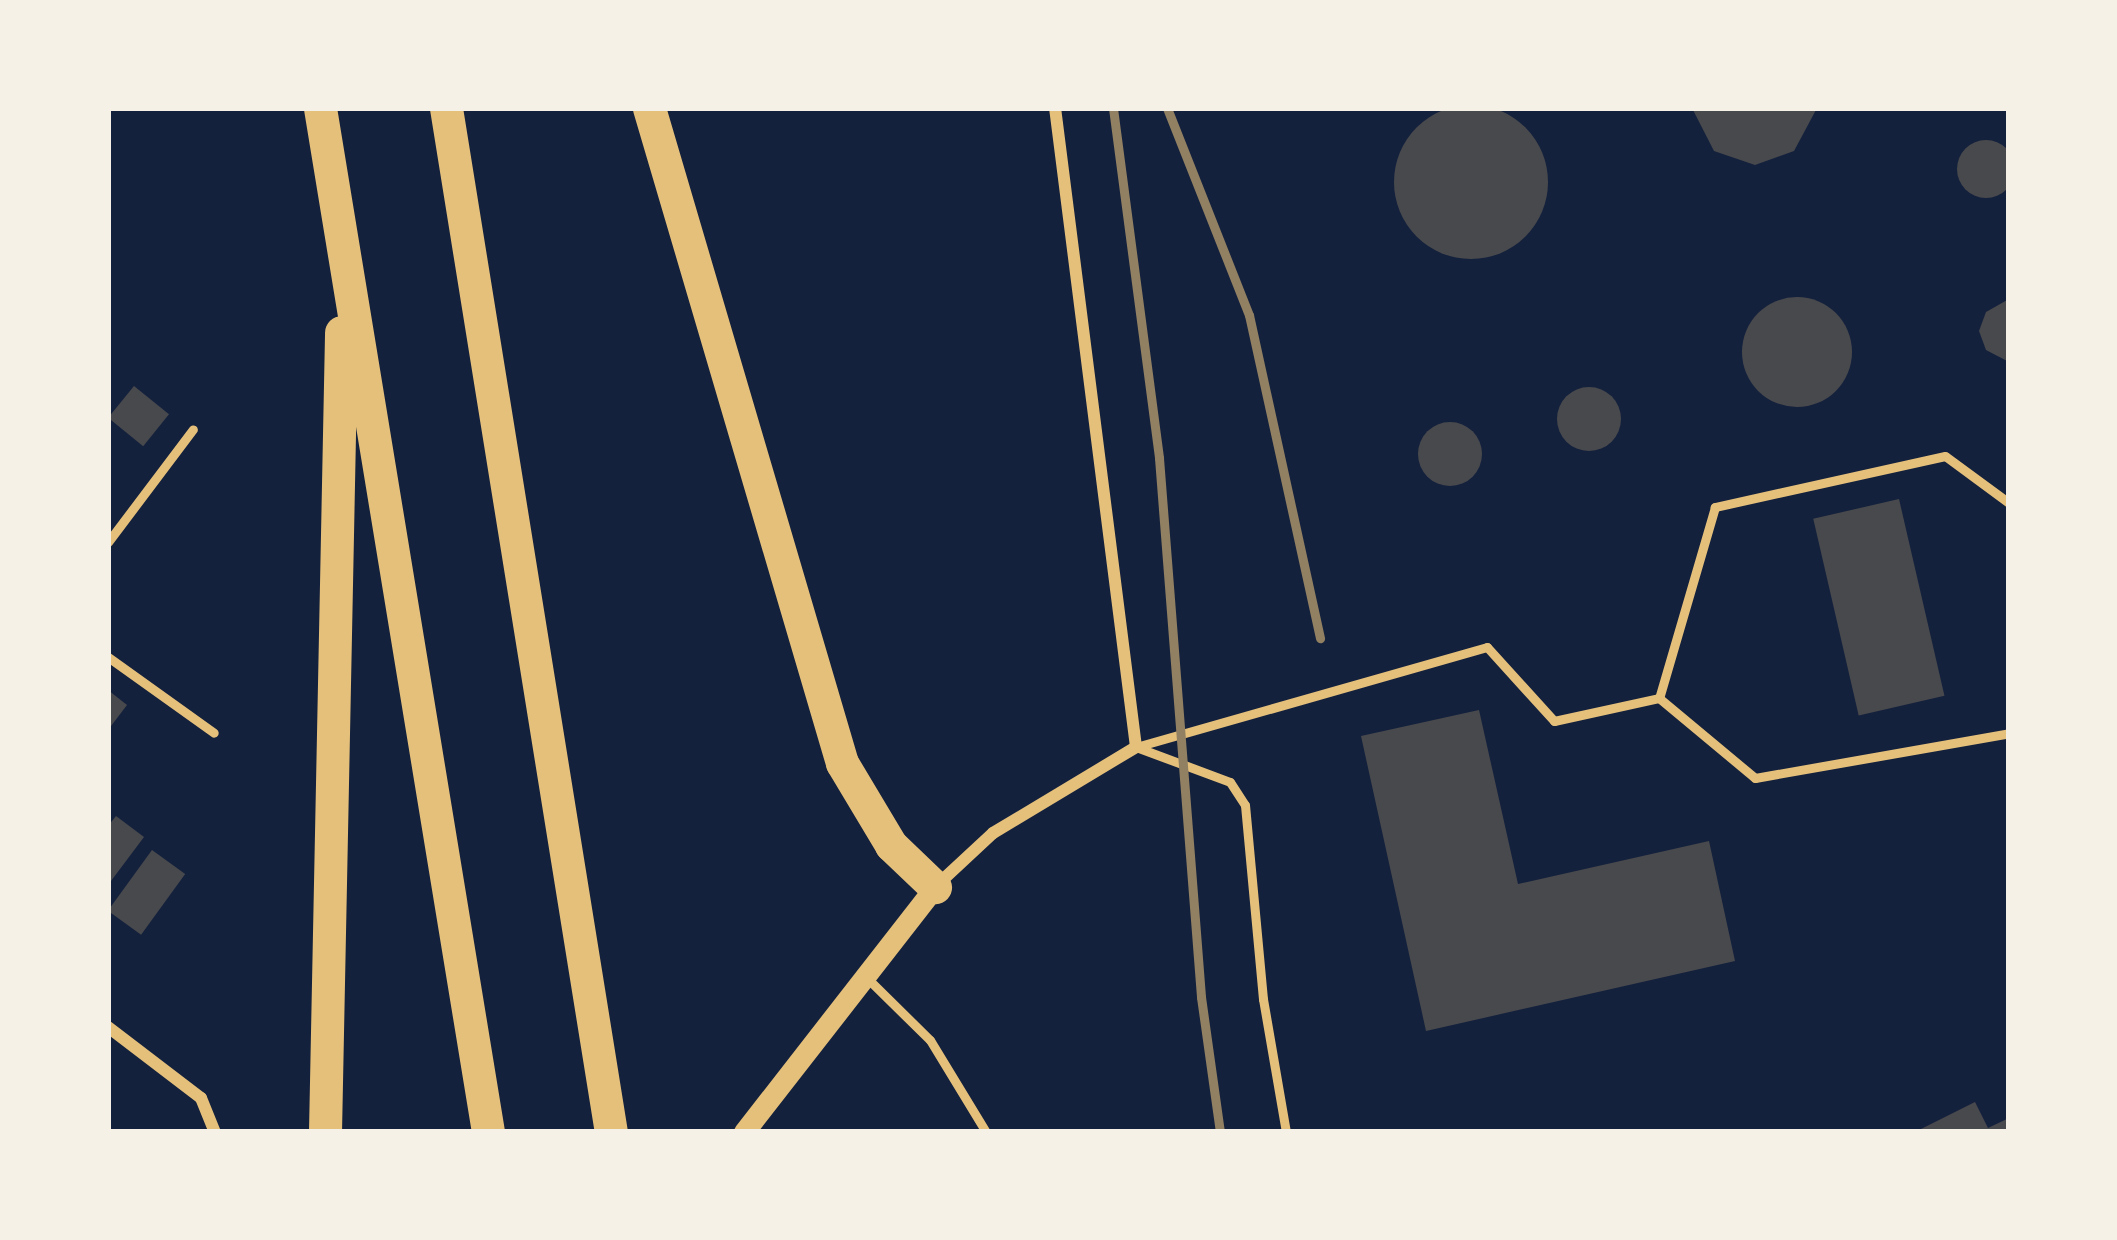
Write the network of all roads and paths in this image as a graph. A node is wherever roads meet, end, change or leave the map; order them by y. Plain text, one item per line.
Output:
1 (320, 108) edge
2 (446, 108) edge
3 (649, 108) edge
4 (1055, 108) edge
5 (344, 253) junction
6 (193, 429) dead end
7 (2009, 503) edge
8 (108, 542) edge
9 (108, 656) edge
10 (1659, 698) junction
11 (214, 733) dead end
12 (2007, 735) edge
13 (1136, 747) junction
14 (935, 887) junction
15 (865, 976) junction
16 (110, 1032) edge
17 (608, 1115) edge
18 (215, 1132) edge
19 (325, 1132) edge
20 (488, 1132) edge
21 (744, 1132) edge
22 (986, 1132) edge
23 (1286, 1132) edge

1 - 5 highway
2 - 17 highway
3 - 14 highway
4 - 13 street
5 - 19 highway
5 - 20 highway
6 - 8 lane
7 - 10 lane
9 - 11 lane
10 - 12 lane
10 - 13 lane
13 - 14 street
13 - 23 lane
14 - 15 street
15 - 21 street
15 - 22 lane
16 - 18 street

